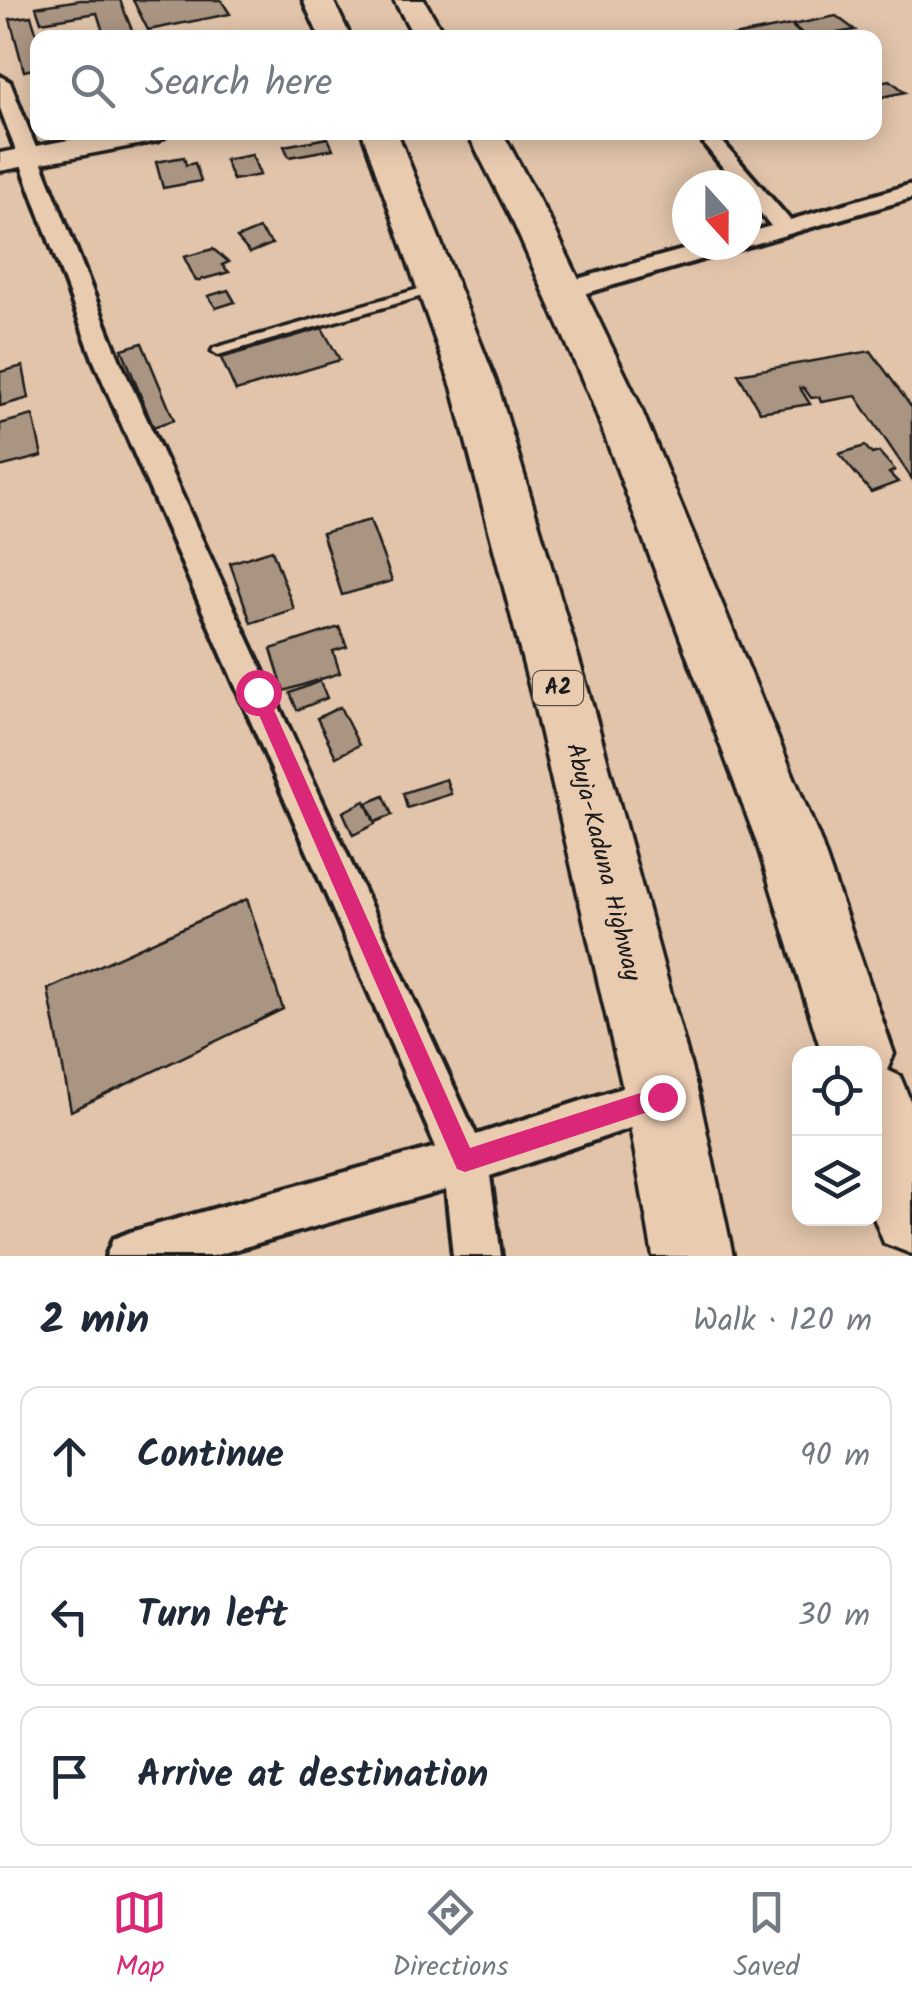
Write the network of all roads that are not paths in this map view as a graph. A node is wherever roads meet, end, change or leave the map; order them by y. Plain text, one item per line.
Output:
1 (318, 0) edge
2 (409, 0) edge
3 (332, 30) edge
4 (426, 30) edge
5 (0, 82) edge
6 (116, 140) edge
7 (381, 140) edge
8 (488, 140) edge
9 (714, 144) dead end
10 (16, 159) edge
11 (912, 191) edge
12 (786, 229) junction
13 (762, 236) edge
14 (675, 260) edge
15 (440, 287) junction
16 (564, 291) junction
17 (218, 351) dead end
18 (855, 1046) edge
19 (662, 1097) junction
20 (882, 1126) edge
21 (465, 1161) junction
22 (912, 1215) edge
23 (130, 1256) edge
24 (477, 1256) edge
25 (694, 1256) edge

1 - 3 highway
2 - 4 highway
5 - 10 street
6 - 10 street
7 - 15 highway, Abuja-Kaduna Highway / A2
8 - 16 highway
9 - 12 street
10 - 21 street
11 - 12 street
12 - 13 street
14 - 16 street
15 - 17 lane
15 - 19 highway, Abuja-Kaduna Highway / A2
16 - 18 highway
19 - 21 street
19 - 25 highway, Abuja-Kaduna Highway / A2
20 - 22 highway
21 - 23 street
21 - 24 street

